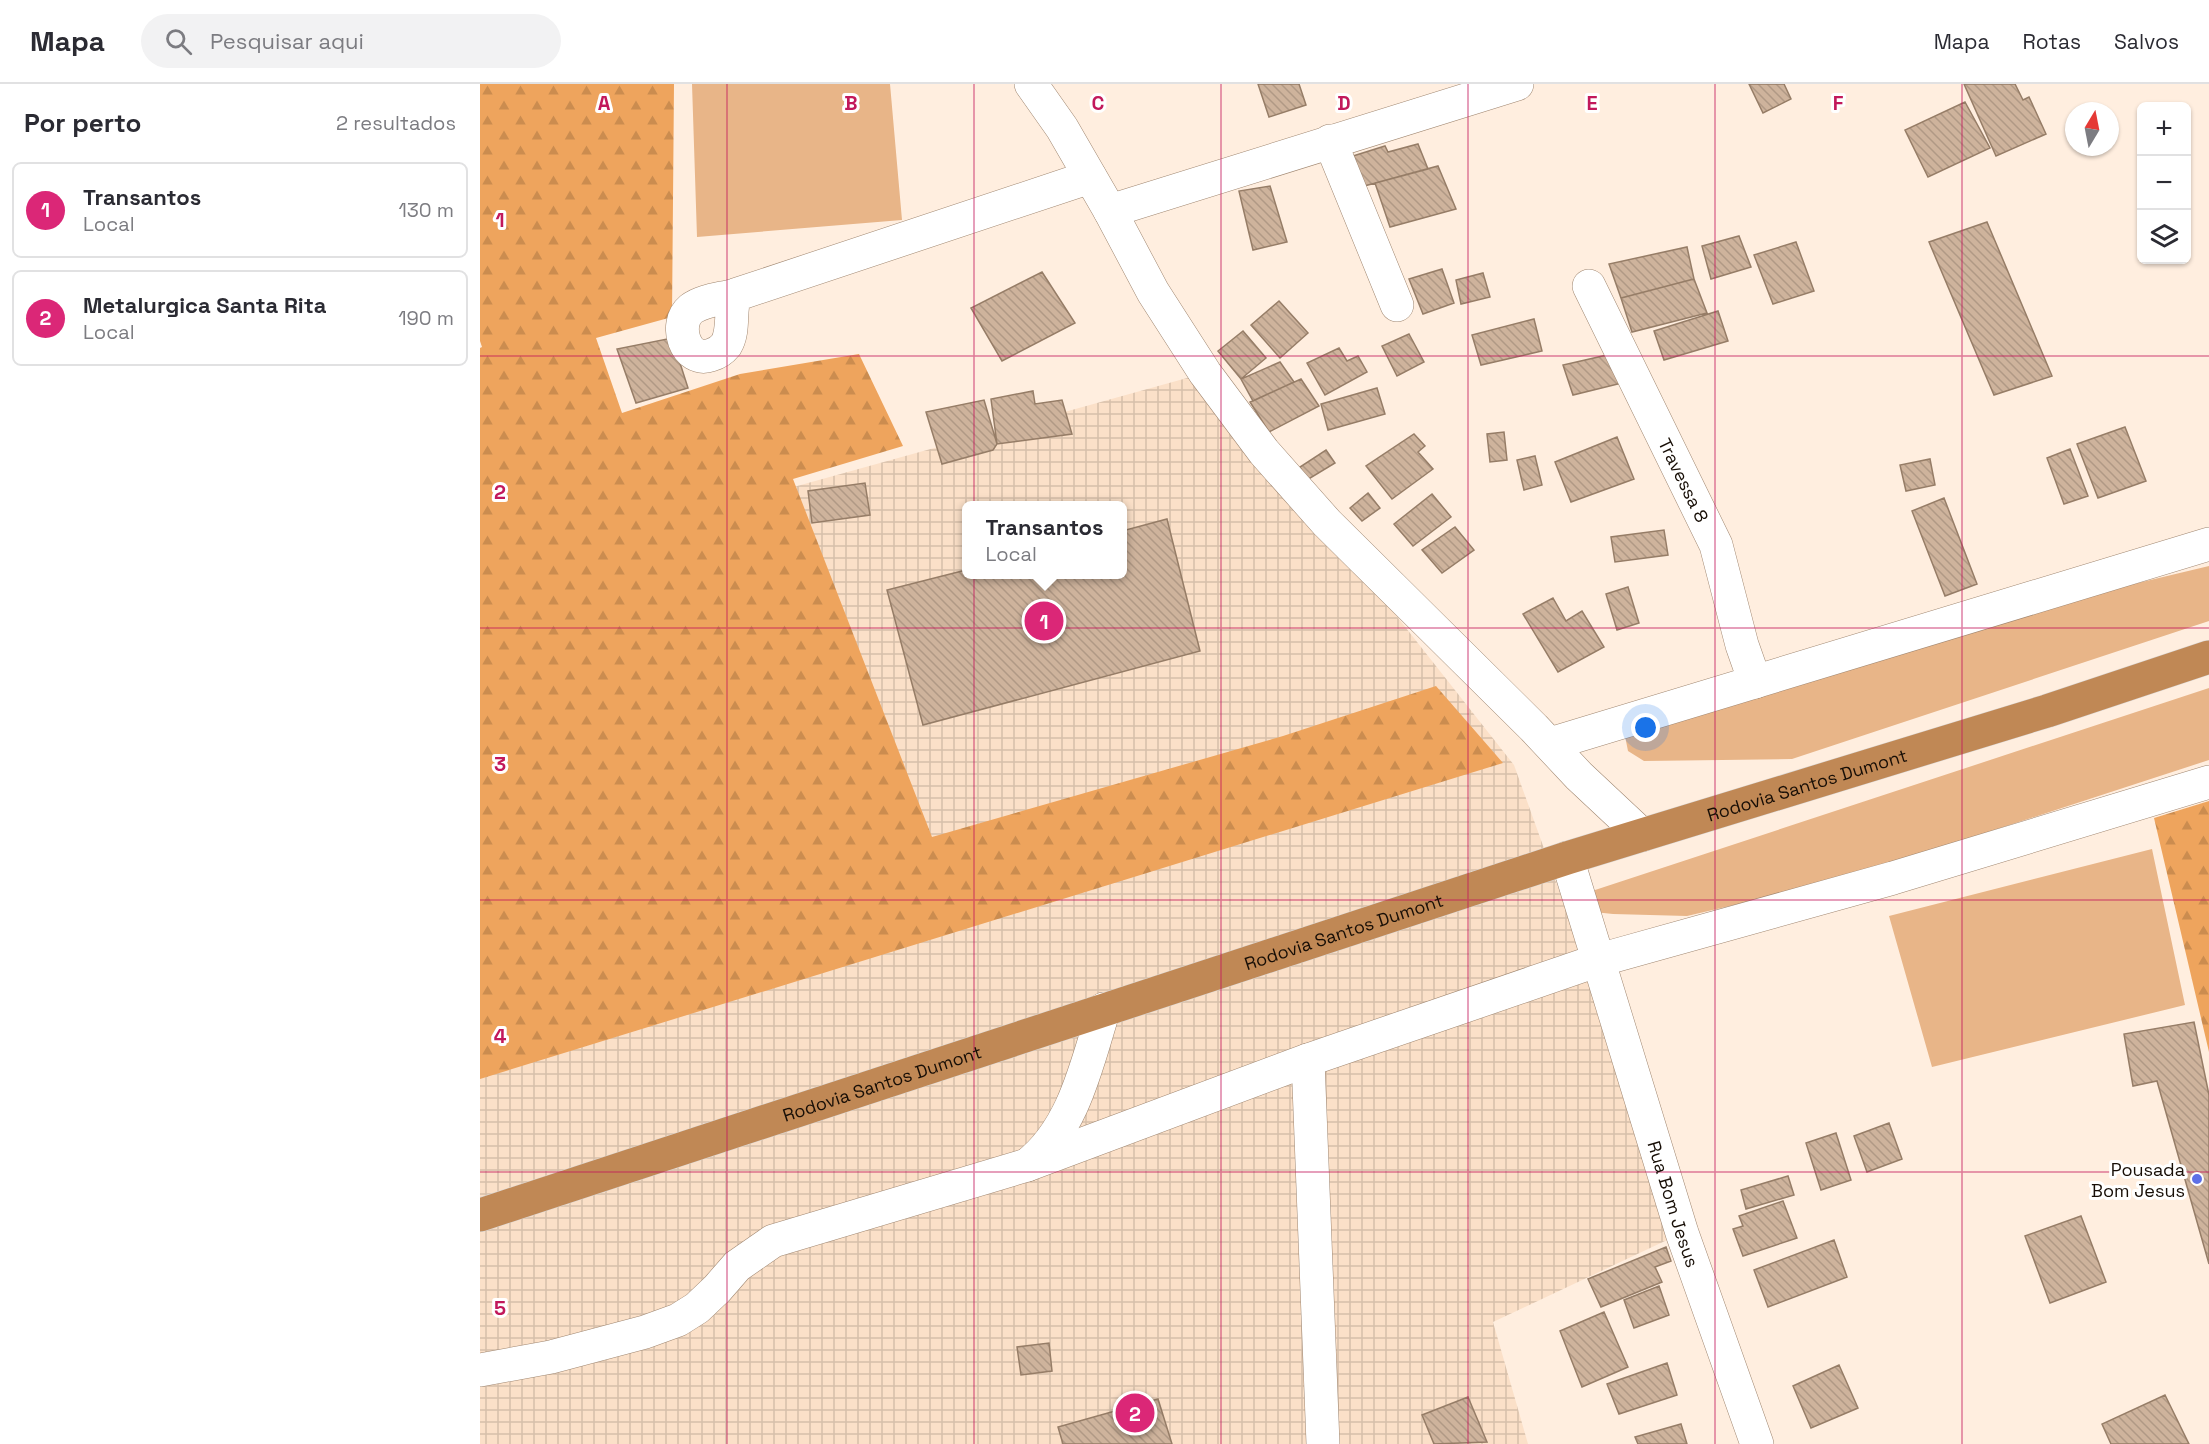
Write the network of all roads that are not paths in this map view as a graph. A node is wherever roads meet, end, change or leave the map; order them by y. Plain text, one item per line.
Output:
1 (1031, 84) edge
2 (1517, 84) edge
3 (1330, 141) junction
4 (1090, 177) junction
5 (1110, 211) junction
6 (1589, 286) dead end
7 (735, 295) dead end
8 (1397, 305) dead end
9 (2209, 544) edge
10 (2209, 657) edge
11 (1755, 682) junction
12 (1550, 744) junction
13 (2209, 782) edge
14 (1642, 835) junction
15 (1567, 858) junction
16 (1599, 960) junction
17 (1104, 1009) junction
18 (1308, 1060) junction
19 (1026, 1165) junction
20 (480, 1215) edge
21 (480, 1370) edge
22 (1323, 1444) edge
23 (1757, 1444) edge

1 - 4 street
2 - 3 street
3 - 5 street
3 - 8 street
4 - 5 street
4 - 7 street
5 - 12 street
6 - 11 street, Travessa 8
9 - 11 street
10 - 14 highway, Rodovia Santos Dumont
11 - 12 street
12 - 14 street
13 - 16 street
14 - 15 highway, Rodovia Santos Dumont
15 - 16 street, Rua Bom Jesus
15 - 17 highway, Rodovia Santos Dumont
16 - 18 street
16 - 23 street, Rua Bom Jesus
17 - 19 street
17 - 20 highway, Rodovia Santos Dumont
18 - 19 street
18 - 22 street
19 - 21 street

